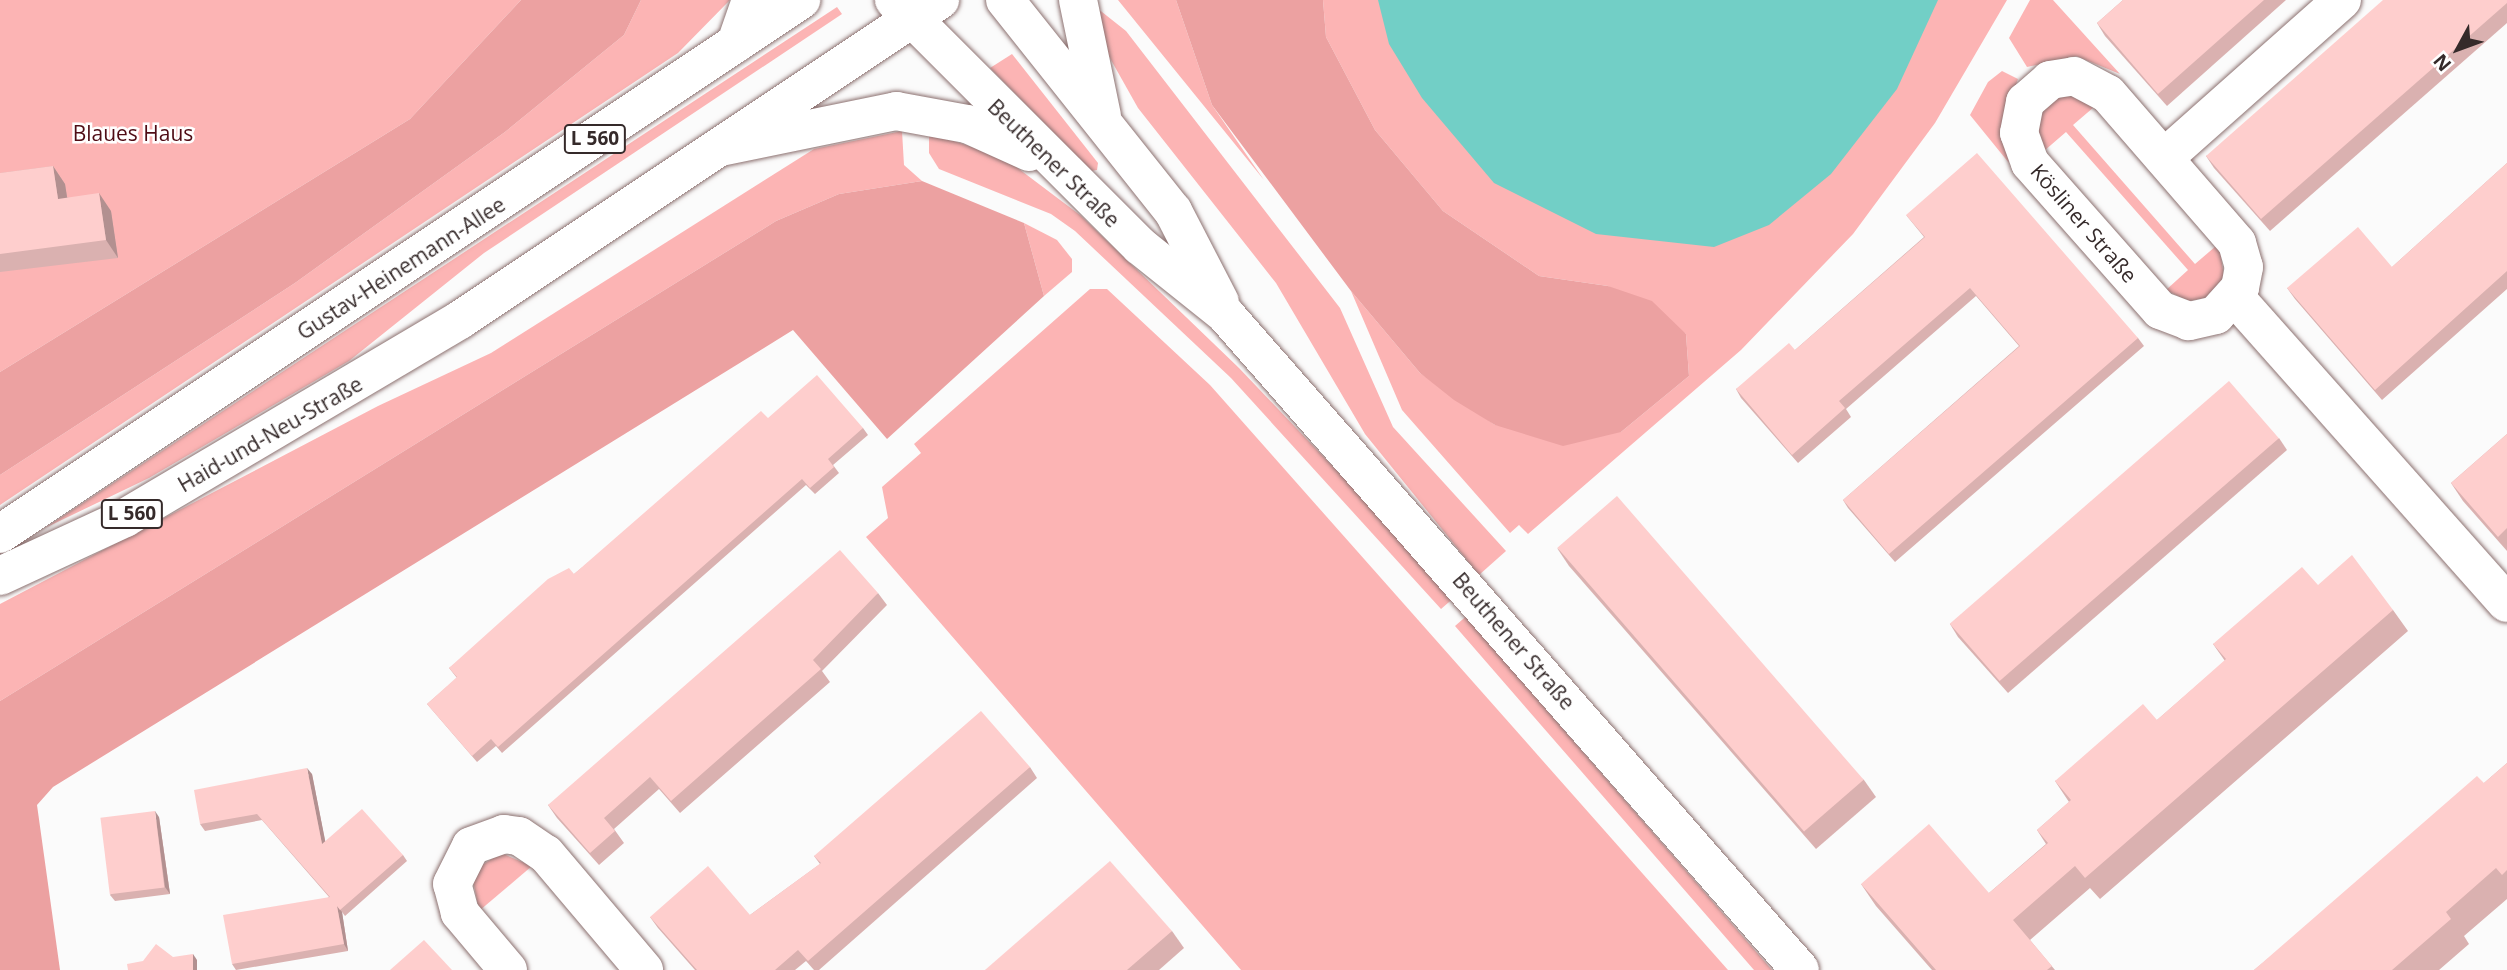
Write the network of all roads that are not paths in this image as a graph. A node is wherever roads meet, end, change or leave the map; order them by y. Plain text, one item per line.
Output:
1 (751, 0) edge
2 (801, 0) edge
3 (1005, 0) edge
4 (1078, 0) edge
5 (2342, 0) edge
6 (915, 6) edge
7 (736, 43) junction
8 (1102, 118) junction
9 (721, 147) junction
10 (2164, 158) junction
11 (1061, 170) junction
12 (2235, 297) junction
13 (1226, 314) junction
14 (0, 534) edge
15 (0, 576) edge
16 (2507, 603) edge
17 (508, 970) edge
18 (644, 970) edge
19 (1800, 970) edge

1 - 7 street
2 - 7 street, Gustav-Heinemann-Allee / L 560
3 - 8 street, Beuthener Straße
4 - 8 street
5 - 10 street
6 - 9 street, L 560
6 - 11 street, Beuthener Straße
7 - 14 street, Gustav-Heinemann-Allee / L 560
8 - 13 street, Beuthener Straße
9 - 11 street
9 - 15 street, Haid-und-Neu-Straße / L 560
10 - 12 street, Kösliner Straße
10 - 12 street, Kösliner Straße
11 - 13 street, Beuthener Straße
12 - 16 street
13 - 19 street, Beuthener Straße
17 - 18 street

